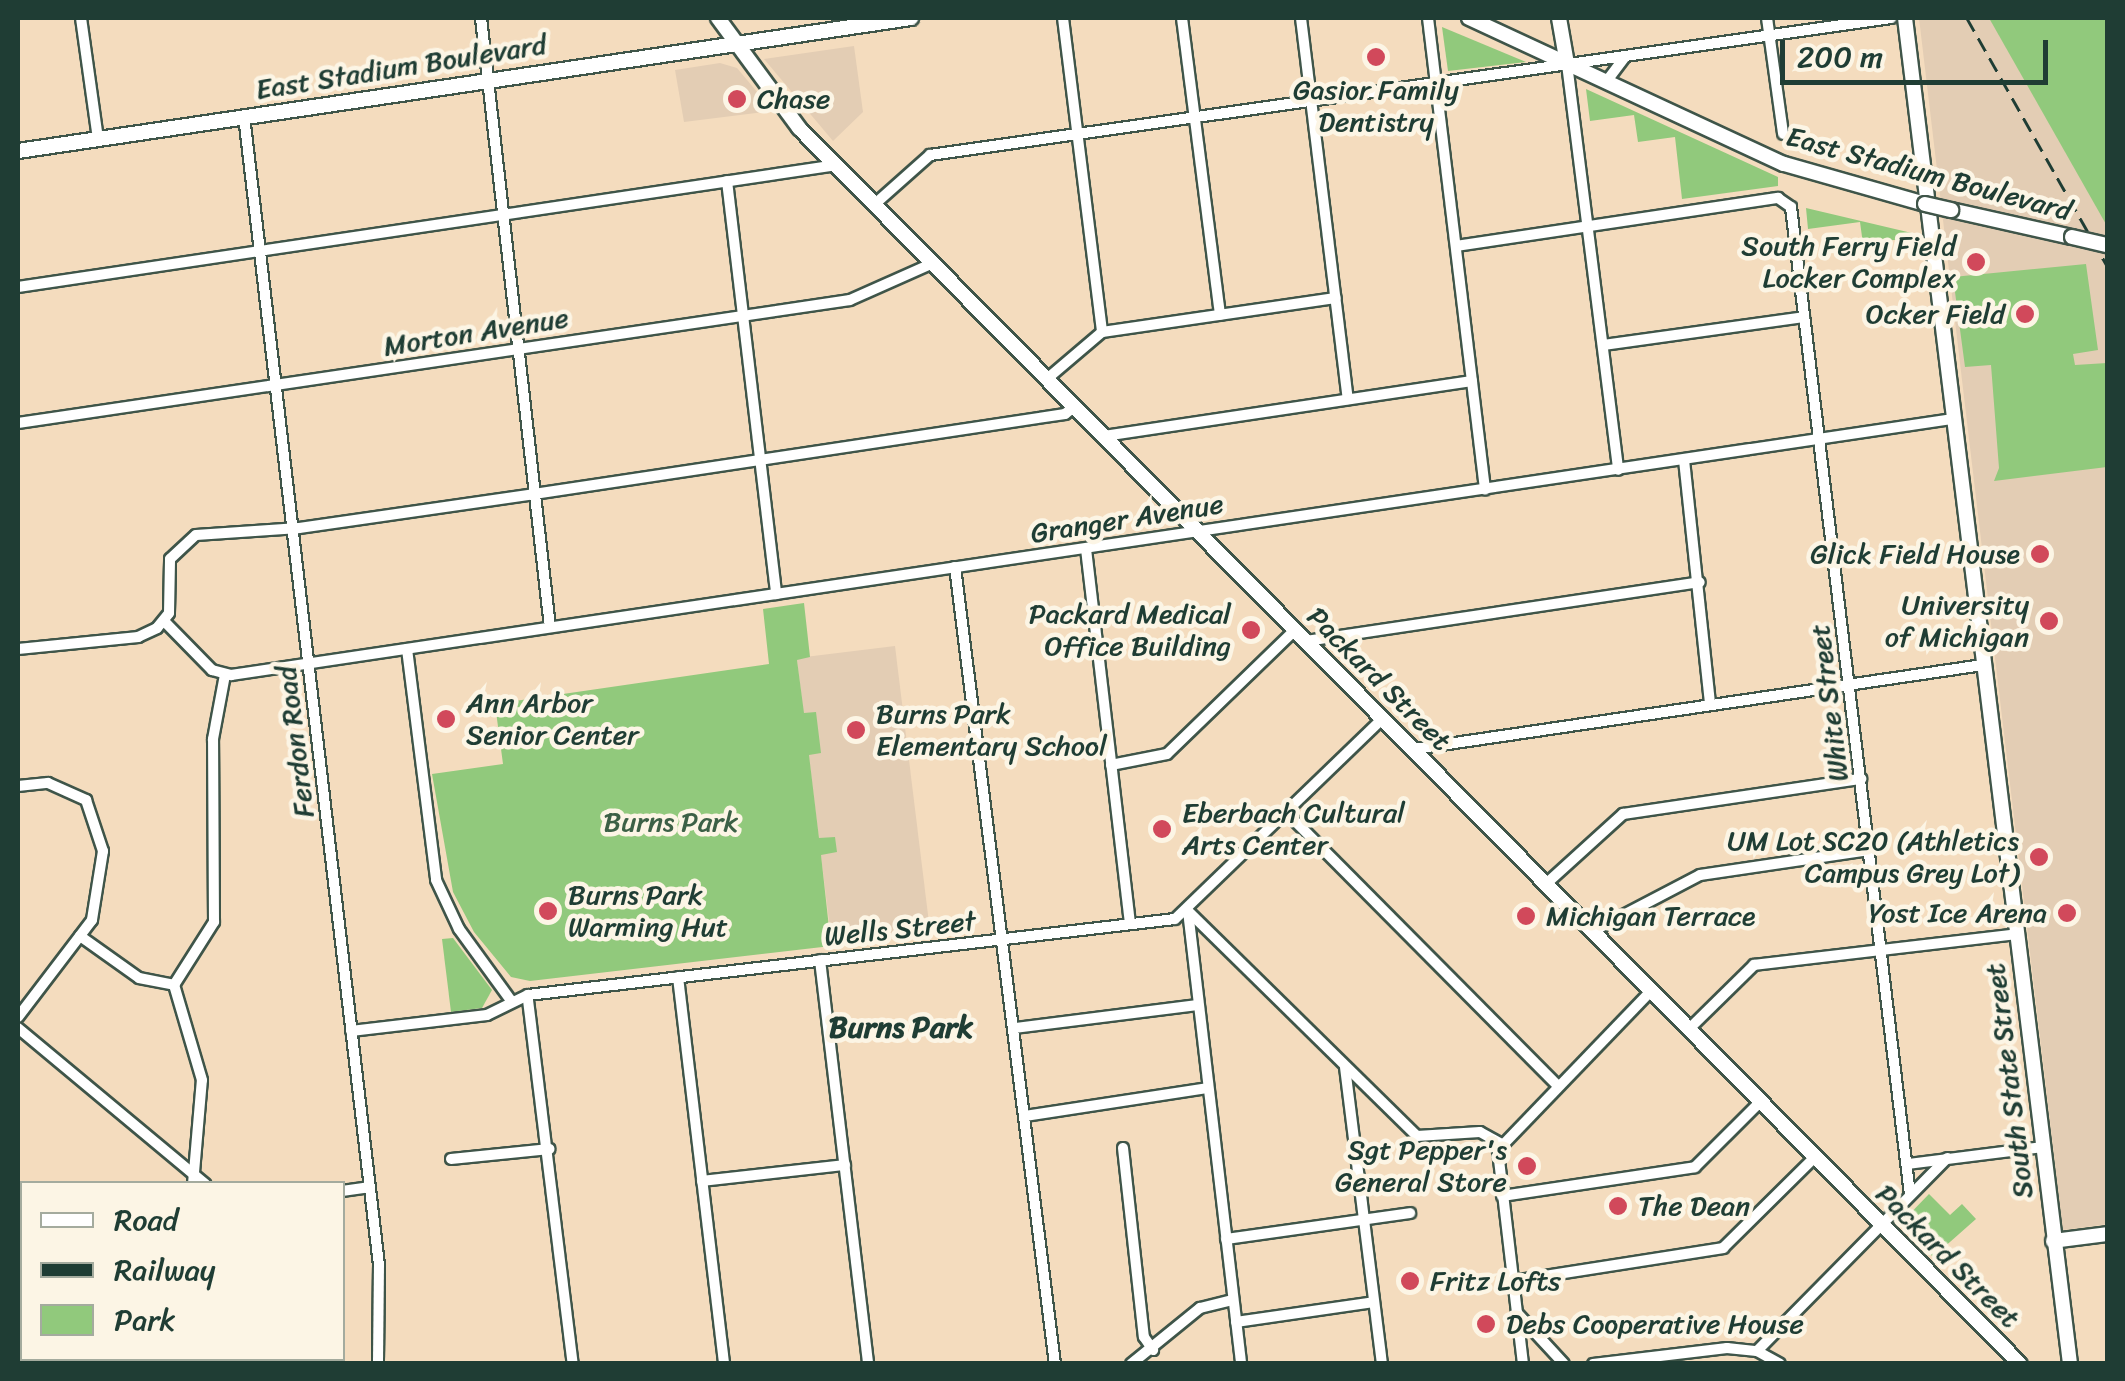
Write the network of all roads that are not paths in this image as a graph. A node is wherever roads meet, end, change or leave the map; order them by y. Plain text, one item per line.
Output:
1 (81, 18) edge
2 (481, 18) edge
3 (718, 18) edge
4 (911, 18) edge
5 (1063, 18) edge
6 (1182, 18) edge
7 (1301, 18) edge
8 (1428, 18) edge
9 (1470, 18) edge
10 (1559, 18) edge
11 (1767, 18) edge
12 (1891, 18) edge
13 (1904, 18) edge
14 (1770, 36) junction
15 (735, 44) junction
16 (1630, 55) junction
17 (1567, 64) junction
18 (484, 80) junction
19 (1436, 82) junction
20 (1606, 82) junction
21 (1310, 99) junction
22 (1194, 115) junction
23 (244, 116) junction
24 (1077, 134) junction
25 (1782, 134) dead end
26 (98, 138) junction
27 (18, 151) edge
28 (837, 165) junction
29 (727, 181) junction
30 (875, 204) junction
31 (500, 217) junction
32 (1589, 226) junction
33 (1456, 246) junction
34 (2108, 246) edge
35 (260, 251) junction
36 (934, 262) junction
37 (18, 287) edge
38 (1336, 298) junction
39 (742, 315) junction
40 (1220, 315) junction
41 (1804, 317) junction
42 (1102, 332) junction
43 (1603, 346) junction
44 (516, 348) junction
45 (1048, 378) junction
46 (1472, 381) junction
47 (275, 385) junction
48 (1348, 398) junction
49 (1075, 406) junction
50 (1953, 420) junction
51 (18, 423) edge
52 (1104, 436) junction
53 (1820, 440) junction
54 (759, 460) junction
55 (1684, 460) junction
56 (1618, 470) junction
57 (1485, 490) junction
58 (534, 494) junction
59 (292, 526) junction
60 (1197, 530) junction
61 (1086, 549) junction
62 (956, 568) junction
63 (1700, 582) junction
64 (776, 594) junction
65 (164, 621) junction
66 (550, 627) junction
67 (1300, 636) junction
68 (406, 648) junction
69 (18, 650) edge
70 (308, 663) junction
71 (1983, 665) junction
72 (224, 675) junction
73 (1849, 685) junction
74 (1710, 704) junction
75 (1383, 718) junction
76 (1414, 749) junction
77 (1112, 765) junction
78 (1861, 780) junction
79 (18, 786) edge
80 (1286, 812) junction
81 (1869, 850) junction
82 (1547, 884) junction
83 (1188, 910) junction
84 (1130, 924) junction
85 (1594, 931) junction
86 (2016, 934) junction
87 (80, 936) junction
88 (1002, 940) junction
89 (1882, 949) junction
90 (820, 960) junction
91 (678, 977) junction
92 (174, 984) junction
93 (1650, 991) junction
94 (528, 1000) junction
95 (512, 1002) junction
96 (1198, 1005) junction
97 (18, 1017) edge
98 (18, 1028) edge
99 (1014, 1028) junction
100 (1690, 1028) junction
101 (352, 1031) junction
102 (1345, 1065) junction
103 (1557, 1085) junction
104 (1208, 1088) junction
105 (1761, 1101) junction
106 (1025, 1116) junction
107 (1502, 1144) junction
108 (2042, 1147) junction
109 (1123, 1148) dead end
110 (548, 1149) junction
111 (1815, 1156) junction
112 (1947, 1158) junction
113 (451, 1160) dead end
114 (1908, 1164) junction
115 (845, 1165) junction
116 (194, 1179) edge
117 (702, 1181) junction
118 (369, 1187) junction
119 (345, 1191) edge
120 (1910, 1194) junction
121 (1502, 1196) junction
122 (1410, 1213) dead end
123 (1362, 1219) junction
124 (1881, 1223) junction
125 (2108, 1234) edge
126 (1226, 1239) junction
127 (2053, 1241) junction
128 (1513, 1281) junction
129 (1233, 1300) junction
130 (1374, 1302) junction
131 (1516, 1311) junction
132 (1236, 1322) junction
133 (1153, 1350) junction
134 (1757, 1350) junction
135 (1139, 1362) edge
136 (378, 1364) edge
137 (572, 1364) edge
138 (724, 1364) edge
139 (868, 1364) edge
140 (1054, 1364) edge
141 (1241, 1364) edge
142 (1382, 1364) edge
143 (1523, 1364) edge
144 (1564, 1364) edge
145 (1593, 1364) edge
146 (1780, 1364) edge
147 (2020, 1364) edge
148 (2070, 1364) edge

1 - 26 street
2 - 18 street
3 - 15 main road, Packard Street
4 - 15 main road, East Stadium Boulevard
5 - 24 street
6 - 22 street
7 - 21 street
8 - 19 street
9 - 17 main road, East Stadium Boulevard
10 - 17 main road
11 - 14 street
12 - 14 street
13 - 50 main road, South State Street
14 - 16 street
14 - 25 street
15 - 18 main road, East Stadium Boulevard
15 - 28 main road, Packard Street
16 - 17 street
16 - 20 street
17 - 19 street
17 - 20 main road, East Stadium Boulevard
17 - 32 street
18 - 23 main road, East Stadium Boulevard
18 - 31 street
19 - 21 street
19 - 33 street
20 - 34 main road, East Stadium Boulevard, bridge
21 - 22 street
21 - 38 street
22 - 24 street
22 - 40 street
23 - 26 main road, East Stadium Boulevard
23 - 35 street, Ferdon Road
24 - 30 street
24 - 42 street
26 - 27 main road, East Stadium Boulevard
28 - 29 street
28 - 30 main road, Packard Street
29 - 31 street
29 - 39 street
30 - 36 main road, Packard Street
31 - 35 street
31 - 44 street
32 - 33 street
32 - 41 street, White Street
32 - 43 street
33 - 46 street
35 - 37 street
35 - 47 street, Ferdon Road
36 - 39 street, Morton Avenue
36 - 45 main road, Packard Street
38 - 40 street
38 - 48 street
39 - 44 street, Morton Avenue
39 - 54 street
40 - 42 street
41 - 43 street
41 - 53 street, White Street
42 - 45 street
43 - 56 street
44 - 47 street, Morton Avenue
44 - 58 street
45 - 49 main road, Packard Street
46 - 48 street
46 - 57 street
47 - 51 street, Morton Avenue
47 - 59 street, Ferdon Road
48 - 52 street
49 - 52 main road, Packard Street
49 - 54 street
50 - 53 street, Granger Avenue
50 - 71 main road, South State Street
52 - 60 main road, Packard Street
53 - 55 street, Granger Avenue
53 - 73 street, White Street
54 - 58 street
54 - 64 street
55 - 56 street, Granger Avenue
55 - 63 street
56 - 57 street, Granger Avenue
57 - 60 street, Granger Avenue
58 - 59 street
58 - 66 street
59 - 65 street
59 - 70 street, Ferdon Road
60 - 61 street, Granger Avenue
60 - 67 main road, Packard Street
61 - 62 street, Granger Avenue
61 - 77 street
62 - 64 street, Granger Avenue
62 - 88 street
63 - 67 street
63 - 74 street
64 - 66 street, Granger Avenue
65 - 69 street
65 - 72 street
66 - 68 street, Granger Avenue
67 - 75 main road, Packard Street
67 - 77 street
68 - 70 street, Granger Avenue
68 - 95 street
70 - 72 street, Granger Avenue
70 - 101 street, Ferdon Road
71 - 73 street
71 - 86 main road, South State Street
72 - 92 street
73 - 74 street
73 - 78 street, White Street
74 - 76 street
75 - 76 main road, Packard Street
75 - 80 street
76 - 82 main road, Packard Street
77 - 84 street
78 - 81 street, White Street
78 - 82 street
79 - 87 street
80 - 83 street
80 - 103 street
81 - 85 street
81 - 89 street, White Street
82 - 85 main road, Packard Street
83 - 84 street, Wells Street
83 - 96 street
83 - 102 street
84 - 88 street, Wells Street
85 - 93 main road, Packard Street
86 - 89 street
86 - 108 main road, South State Street
87 - 92 street
87 - 97 street
88 - 90 street, Wells Street
88 - 99 street
89 - 100 street
89 - 114 street, White Street
90 - 91 street, Wells Street
90 - 115 street
91 - 94 street, Wells Street
91 - 117 street
92 - 116 street
93 - 100 main road, Packard Street
93 - 103 street
94 - 95 street, Wells Street
94 - 110 street
95 - 101 street, Wells Street
96 - 99 street
96 - 104 street
98 - 116 street
99 - 106 street
100 - 105 main road, Packard Street
101 - 118 street, Ferdon Road
102 - 107 street
102 - 123 street
103 - 107 street
104 - 106 street
104 - 126 street
105 - 111 main road, Packard Street
105 - 121 street
106 - 140 street
107 - 121 street
108 - 112 street
108 - 127 main road, South State Street
109 - 133 street
110 - 113 street
110 - 137 street
111 - 124 main road, Packard Street
111 - 128 street
112 - 114 street
112 - 120 street
114 - 120 street, White Street
115 - 117 street
115 - 139 street
117 - 138 street
118 - 119 street
118 - 136 street, Ferdon Road
120 - 124 street
121 - 128 street
122 - 123 street
123 - 126 street
123 - 130 street
124 - 134 street
124 - 147 main road, Packard Street
125 - 127 main road
126 - 129 street
127 - 148 main road, South State Street
128 - 131 street
129 - 132 street
129 - 133 street
130 - 132 street
130 - 142 street
131 - 143 street
131 - 144 street
132 - 141 street
133 - 135 street
134 - 145 street
134 - 146 street

